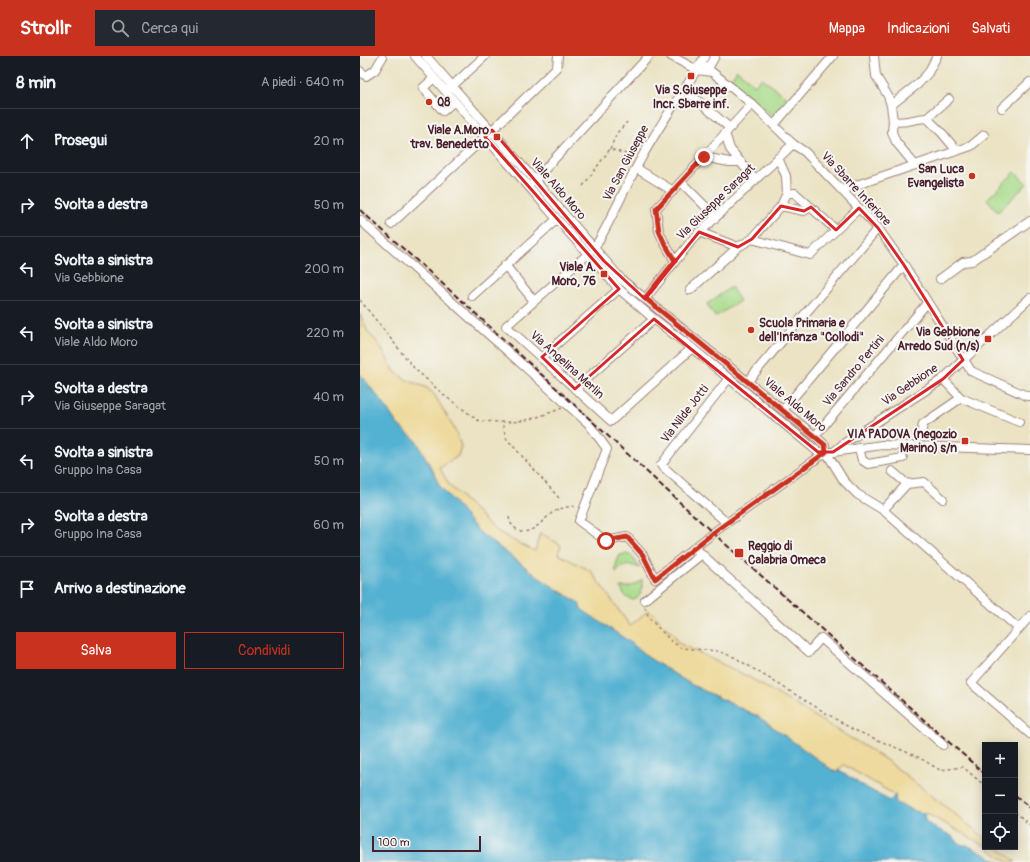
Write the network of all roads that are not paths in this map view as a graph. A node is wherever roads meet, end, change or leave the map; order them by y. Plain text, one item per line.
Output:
1 (415, 56) edge
2 (426, 56) edge
3 (485, 56) edge
4 (558, 56) edge
5 (649, 56) edge
6 (671, 56) edge
7 (706, 56) edge
8 (715, 56) edge
9 (833, 56) edge
10 (874, 56) edge
11 (937, 56) edge
12 (382, 57) edge
13 (697, 70) junction
14 (360, 71) edge
15 (434, 78) junction
16 (1030, 82) edge
17 (453, 85) junction
18 (684, 89) junction
19 (446, 91) junction
20 (950, 99) dead end
21 (454, 100) junction
22 (752, 104) junction
23 (891, 105) junction
24 (1002, 108) dead end
25 (927, 118) junction
26 (893, 121) junction
27 (774, 125) junction
28 (492, 130) junction
29 (727, 130) junction
30 (984, 135) dead end
31 (485, 136) junction
32 (793, 144) junction
33 (957, 151) junction
34 (704, 157) junction
35 (778, 158) junction
36 (741, 162) junction
37 (915, 165) junction
38 (636, 168) junction
39 (534, 180) junction
40 (755, 180) junction
41 (681, 182) junction
42 (842, 190) junction
43 (673, 191) junction
44 (787, 193) junction
45 (781, 206) junction
46 (811, 208) junction
47 (859, 208) junction
48 (716, 216) junction
49 (557, 219) junction
50 (360, 220) edge
51 (1030, 221) edge
52 (391, 224) dead end
53 (878, 228) junction
54 (836, 230) junction
55 (699, 232) junction
56 (752, 239) junction
57 (738, 247) junction
58 (591, 251) junction
59 (675, 261) junction
60 (505, 265) junction
61 (904, 265) junction
62 (940, 279) dead end
63 (619, 288) junction
64 (690, 290) dead end
65 (472, 296) dead end
66 (645, 298) junction
67 (1030, 298) edge
68 (534, 301) junction
69 (927, 303) junction
70 (654, 319) junction
71 (506, 326) joint
72 (692, 348) junction
73 (542, 358) junction
74 (963, 360) junction
75 (729, 378) junction
76 (943, 378) junction
77 (748, 381) junction
78 (575, 389) junction
79 (1030, 396) edge
80 (960, 398) junction
81 (784, 410) junction
82 (1019, 422) dead end
83 (921, 435) dead end
84 (814, 436) junction
85 (859, 448) junction
86 (1030, 450) edge
87 (830, 452) junction
88 (903, 458) dead end
89 (892, 471) dead end
90 (907, 484) junction
91 (943, 499) dead end
92 (883, 510) junction
93 (727, 523) junction
94 (695, 548) junction
95 (702, 554) junction
96 (645, 600) road end
97 (1030, 616) edge
98 (1019, 629) junction
99 (1030, 734) edge
100 (943, 745) dead end

1 - 15 street, Viale Aldo Moro
2 - 17 street, Viale Aldo Moro
3 - 17 street
4 - 28 street
5 - 39 street
6 - 13 street, Via Sbarre Inferiore
7 - 13 street, Via San Giuseppe
8 - 13 street, Via San Giuseppe
9 - 27 street
10 - 23 street
11 - 23 street
12 - 14 street
13 - 18 street, Via San Giuseppe
13 - 22 street, Via Sbarre Inferiore
15 - 19 street, Viale Aldo Moro
15 - 21 street
16 - 24 street
17 - 19 street
17 - 28 street, Viale Aldo Moro
18 - 29 street
18 - 38 street, Via San Giuseppe
19 - 21 street, Viale Aldo Moro
20 - 25 street
21 - 31 street, Viale Aldo Moro
22 - 27 street, Via Sbarre Inferiore
22 - 29 street
23 - 26 street
25 - 26 street
25 - 33 street
26 - 37 street
27 - 32 street, Via Sbarre Inferiore
28 - 31 street
28 - 39 street, Viale Aldo Moro
29 - 34 street
29 - 36 street
30 - 33 street
31 - 49 street, Viale Aldo Moro
31 - 52 street
32 - 35 street, Via Giuseppe Saragat
32 - 42 street, Via Sbarre Inferiore
33 - 37 street
34 - 36 street
34 - 41 street
35 - 40 street, Via Giuseppe Saragat
35 - 44 street
36 - 40 street
37 - 42 street
38 - 43 street
38 - 58 street, Via San Giuseppe
39 - 58 street, Viale Aldo Moro
40 - 48 street, Via Giuseppe Saragat
41 - 43 street
41 - 48 street
42 - 47 street, Via Sbarre Inferiore
43 - 59 street
44 - 45 street
44 - 46 street
45 - 46 street
45 - 56 street
46 - 54 street
47 - 53 street, Via Sbarre Inferiore
47 - 54 street
48 - 55 street, Via Giuseppe Saragat
49 - 58 street, Viale Aldo Moro
49 - 60 street
50 - 94 street, Via Gebbione
51 - 62 street
53 - 61 street, Via Sbarre Inferiore
53 - 77 street
54 - 56 street
55 - 57 street
55 - 59 street, Via Giuseppe Saragat
56 - 57 street
57 - 64 street
58 - 63 street, Viale Aldo Moro
58 - 66 street, Viale Aldo Moro
58 - 68 street, Via San Giuseppe
59 - 66 street, Via Giuseppe Saragat
60 - 65 street
60 - 68 street
61 - 69 street, Via Sbarre Inferiore
61 - 81 street
63 - 70 street, Viale Aldo Moro
63 - 73 street
66 - 77 street, Viale Aldo Moro
67 - 74 street, Via Gebbione
68 - 71 street, Via San Giuseppe
69 - 74 street, Via Sbarre Inferiore
69 - 84 street, Via Sandro Pertini
70 - 72 street, Viale Aldo Moro
70 - 78 street
71 - 73 street, Via Angelina Merlin
72 - 75 street, Viale Aldo Moro
72 - 78 street, Via Angelina Merlin
73 - 78 street, Via Angelina Merlin
74 - 76 street, Via Gebbione
74 - 79 street, Via Sbarre Inferiore
75 - 87 street, Viale Aldo Moro
75 - 93 street, Via Nilde Jotti
76 - 80 street
76 - 87 street, Via Gebbione
77 - 81 street, Viale Aldo Moro
80 - 82 street
80 - 83 street
81 - 84 street, Viale Aldo Moro
84 - 87 street, Viale Aldo Moro
85 - 86 street
85 - 87 street
85 - 88 street
87 - 92 street
87 - 93 street, Via Gebbione
89 - 90 street
90 - 91 street
90 - 92 street
92 - 98 street
93 - 94 street, Via Gebbione
94 - 95 street
95 - 96 street
95 - 100 street
97 - 98 street
98 - 99 street

